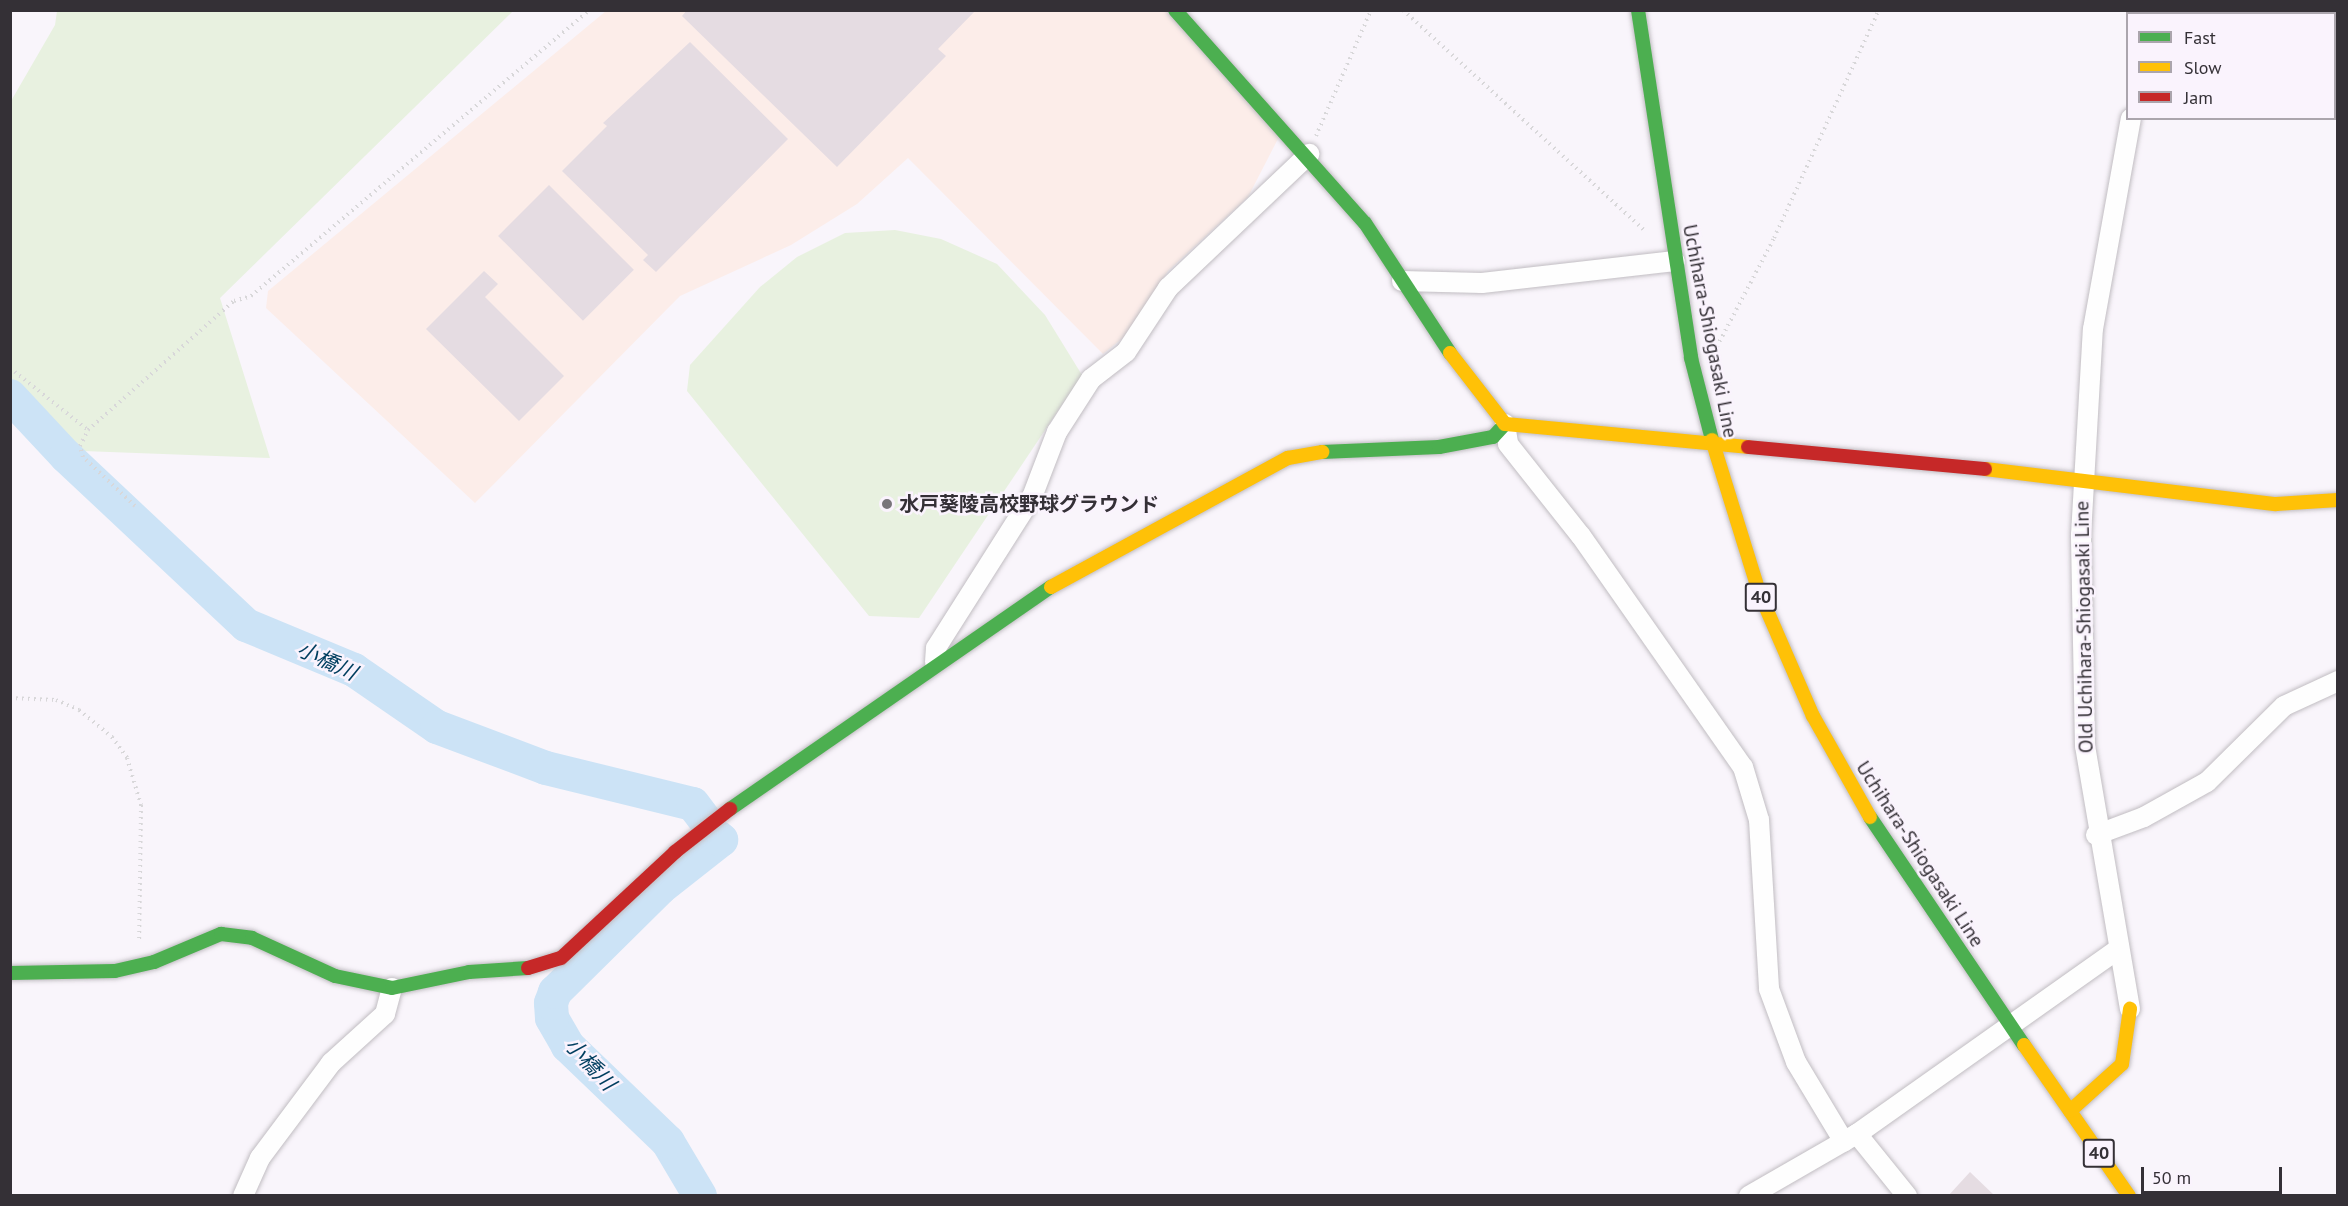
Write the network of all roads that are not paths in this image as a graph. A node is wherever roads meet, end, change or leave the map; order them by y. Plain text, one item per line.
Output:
1 (1175, 10) edge
2 (1638, 10) edge
3 (2131, 120) edge
4 (1308, 154) junction
5 (1675, 261) junction
6 (1402, 281) junction
7 (1505, 424) junction
8 (1712, 445) junction
9 (2082, 480) junction
10 (2337, 500) edge
11 (936, 662) junction
12 (2337, 681) edge
13 (2096, 835) junction
14 (2118, 949) junction
15 (10, 973) edge
16 (392, 988) junction
17 (2130, 1009) joint
18 (2009, 1025) junction
19 (2070, 1111) junction
20 (1850, 1138) junction
21 (243, 1196) edge
22 (1749, 1196) edge
23 (1907, 1196) edge
24 (2129, 1196) edge

1 - 4 street
2 - 5 street, Uchihara-Shiogasaki Line / 40
3 - 9 street, Old Uchihara-Shiogasaki Line
4 - 6 street
4 - 11 street
5 - 6 street
5 - 8 street, Uchihara-Shiogasaki Line / 40
6 - 7 street
7 - 8 street
7 - 11 street
7 - 20 street
8 - 9 street
8 - 18 street, Uchihara-Shiogasaki Line / 40
9 - 10 street
9 - 13 street, Old Uchihara-Shiogasaki Line
11 - 16 street
12 - 13 street
13 - 14 street, Old Uchihara-Shiogasaki Line
14 - 17 street, Old Uchihara-Shiogasaki Line
14 - 18 street
15 - 16 street
16 - 21 street
17 - 19 street, Old Uchihara-Shiogasaki Line
18 - 19 street, Uchihara-Shiogasaki Line / 40
18 - 20 street
19 - 24 street, Uchihara-Shiogasaki Line / 40
20 - 22 street
20 - 23 street

